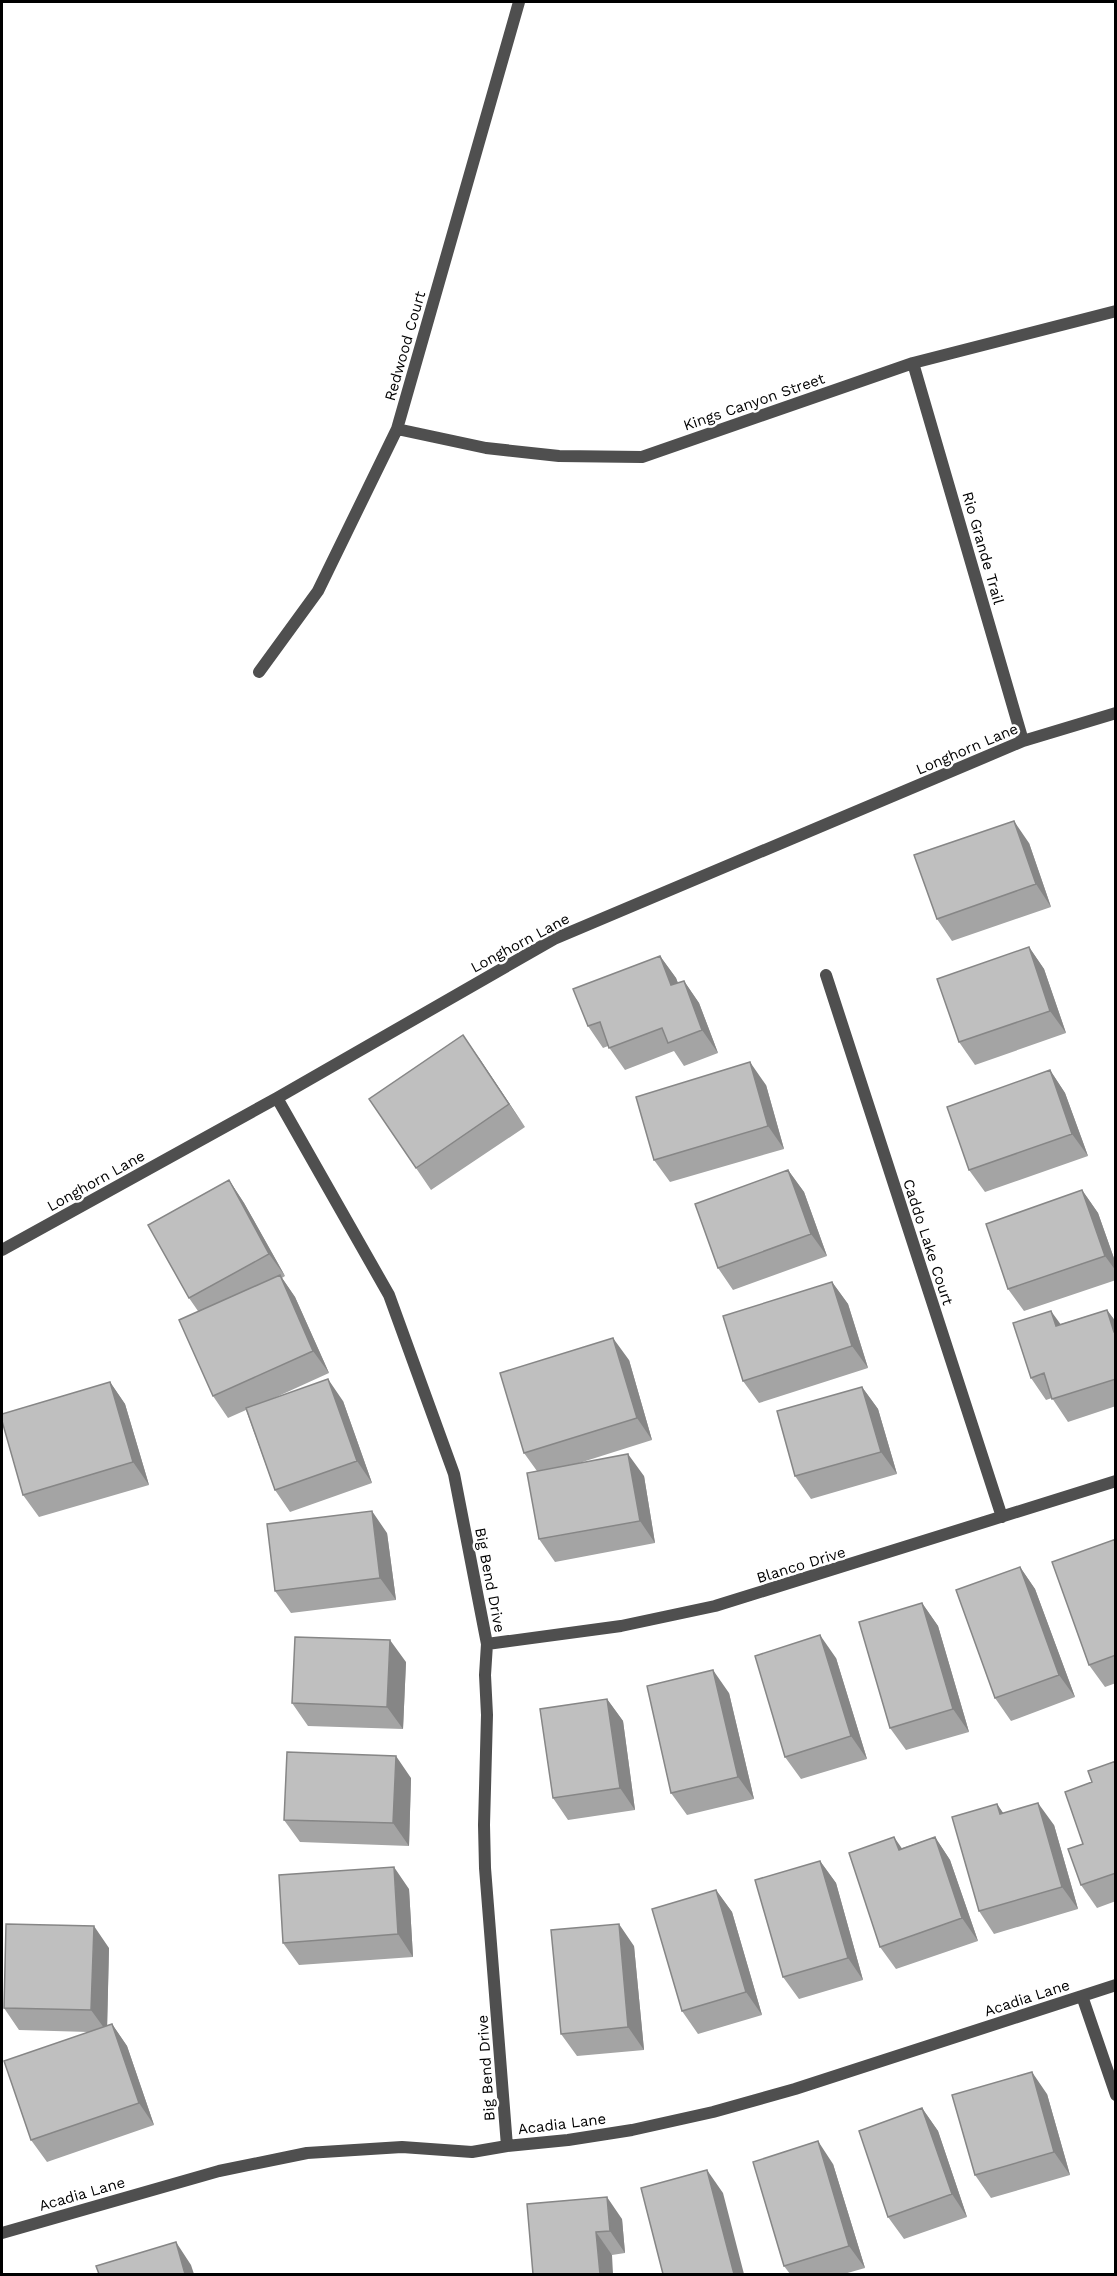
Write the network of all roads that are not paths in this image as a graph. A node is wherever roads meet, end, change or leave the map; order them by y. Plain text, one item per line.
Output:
1 (519, 2) edge
2 (1116, 311) edge
3 (913, 363) junction
4 (397, 429) junction
5 (259, 672) dead end
6 (1116, 713) edge
7 (1023, 741) junction
8 (826, 975) dead end
9 (277, 1098) junction
10 (2, 1250) edge
11 (1116, 1481) edge
12 (1002, 1518) junction
13 (487, 1644) junction
14 (1116, 1985) edge
15 (1083, 1996) junction
16 (1116, 2095) edge
17 (507, 2146) junction
18 (2, 2233) edge

1 - 4 street, Redwood Court
2 - 3 street, Kings Canyon Street
3 - 4 street, Kings Canyon Street
3 - 7 street, Rio Grande Trail
4 - 5 street, Redwood Court
6 - 7 street, Longhorn Lane
7 - 9 street, Longhorn Lane
8 - 12 street, Caddo Lake Court
9 - 10 street, Longhorn Lane
9 - 13 street, Big Bend Drive
11 - 12 street, Blanco Drive
12 - 13 street, Blanco Drive
13 - 17 street, Big Bend Drive
14 - 15 street, Acadia Lane
15 - 16 street
15 - 17 street, Acadia Lane
17 - 18 street, Acadia Lane

